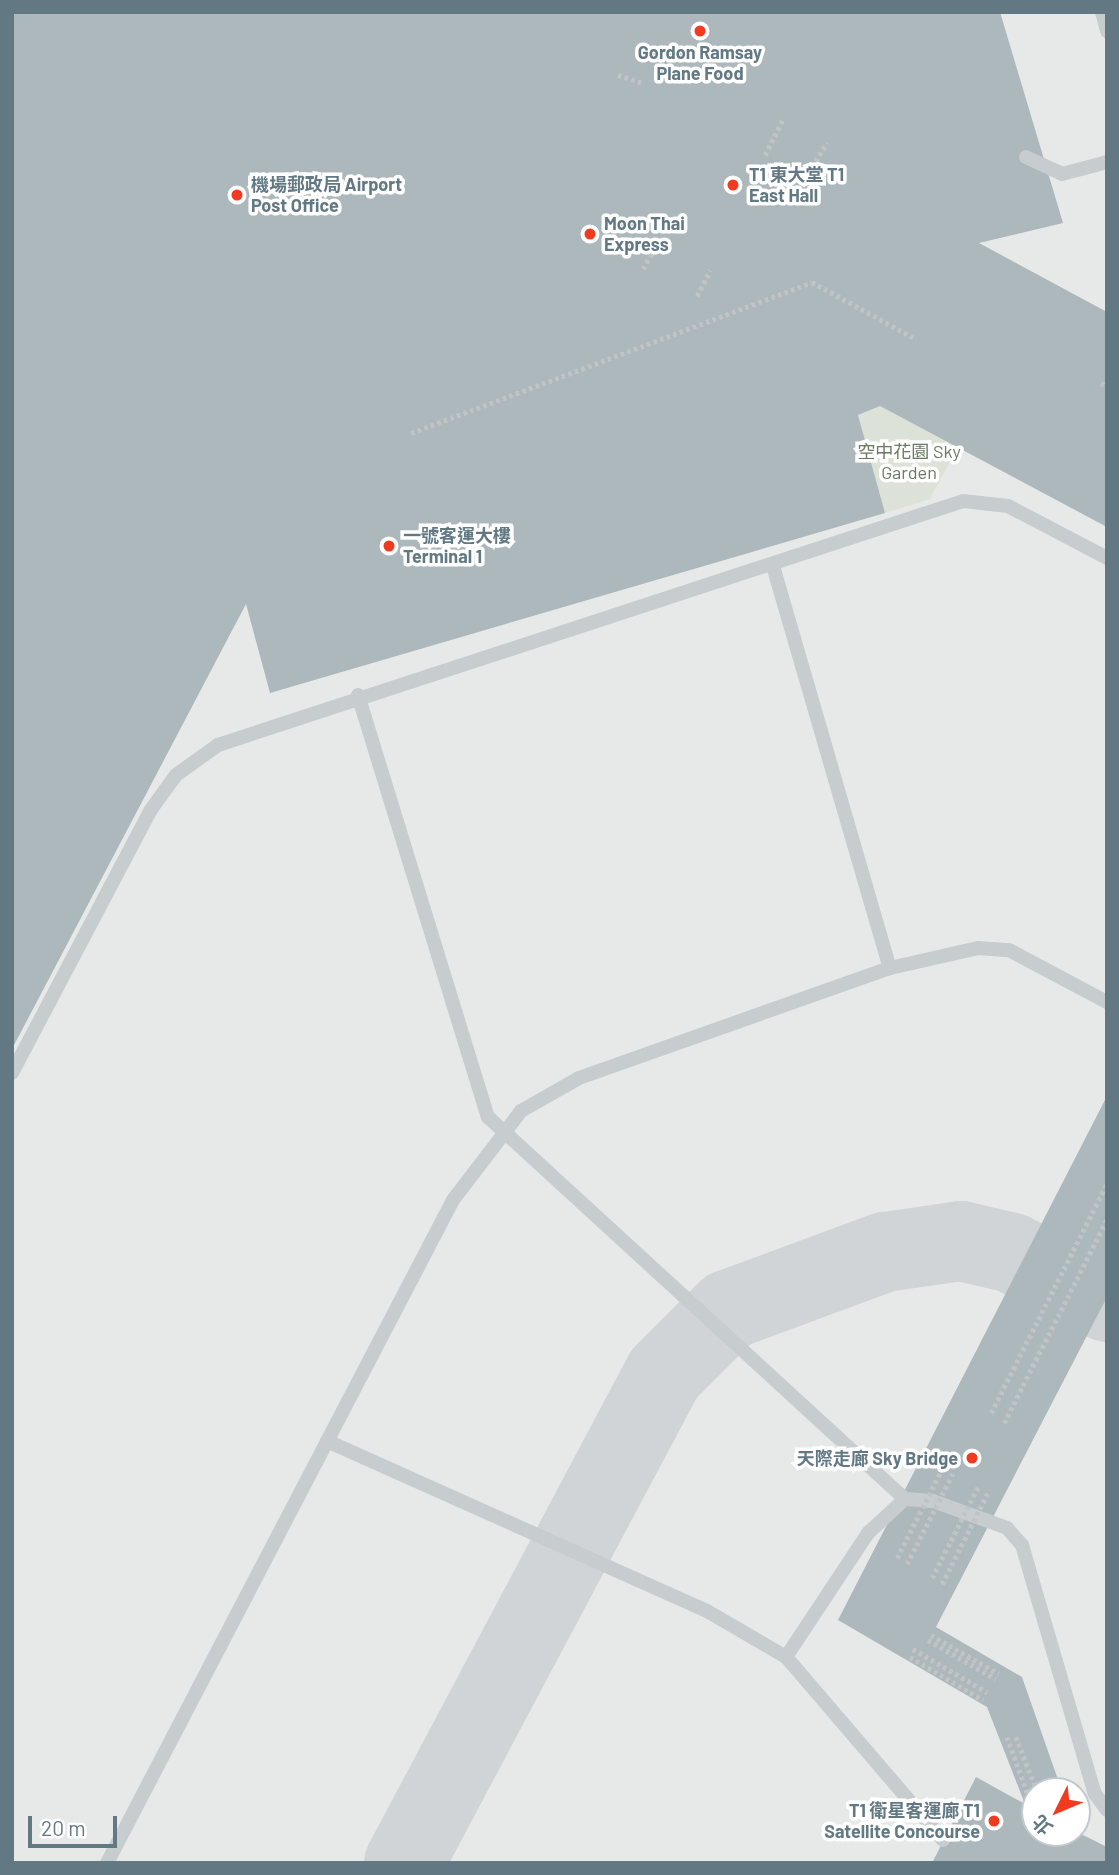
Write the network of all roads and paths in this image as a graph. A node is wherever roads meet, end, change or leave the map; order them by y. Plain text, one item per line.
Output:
1 (1102, 12) edge
2 (1107, 31) edge
3 (618, 75) dead end
4 (642, 83) dead end
5 (783, 119) dead end
6 (827, 142) dead end
7 (765, 155) dead end
8 (1026, 157) dead end
9 (1107, 162) edge
10 (808, 173) dead end
11 (658, 242) dead end
12 (643, 269) dead end
13 (710, 270) dead end
14 (697, 296) dead end
15 (916, 339) dead end
16 (1101, 383) dead end
17 (1107, 387) edge
18 (411, 433) dead end
19 (1107, 558) edge
20 (773, 566) junction
21 (358, 695) junction
22 (890, 968) junction
23 (1107, 1002) edge
24 (12, 1073) edge
25 (500, 1131) junction
26 (1107, 1183) edge
27 (1107, 1219) edge
28 (991, 1413) dead end
29 (1004, 1423) dead end
30 (327, 1441) junction
31 (944, 1465) dead end
32 (954, 1471) dead end
33 (979, 1485) dead end
34 (989, 1490) dead end
35 (905, 1499) junction
36 (897, 1558) dead end
37 (907, 1564) dead end
38 (932, 1577) dead end
39 (942, 1584) dead end
40 (929, 1637) dead end
41 (913, 1650) dead end
42 (786, 1657) junction
43 (910, 1657) dead end
44 (998, 1676) dead end
45 (988, 1692) dead end
46 (983, 1700) dead end
47 (1007, 1737) dead end
48 (1016, 1737) dead end
49 (1022, 1777) edge
50 (1032, 1777) edge
51 (1107, 1810) edge
52 (943, 1840) dead end
53 (107, 1863) edge

1 - 2 lane
3 - 4 path
5 - 7 path
6 - 10 path
8 - 9 lane
11 - 12 path
13 - 14 path
15 - 18 path
16 - 17 path
19 - 20 lane
20 - 21 lane
20 - 22 lane
21 - 24 lane
21 - 25 lane
22 - 23 lane
22 - 25 lane
25 - 30 lane
25 - 35 lane
26 - 28 path
27 - 29 path
30 - 42 lane
30 - 53 lane
31 - 36 path, bridge
32 - 37 path, bridge
33 - 38 path, bridge
34 - 39 path, bridge
35 - 42 lane
35 - 51 lane
40 - 44 path
41 - 45 path
42 - 52 lane
43 - 46 path
47 - 49 path
48 - 50 path

